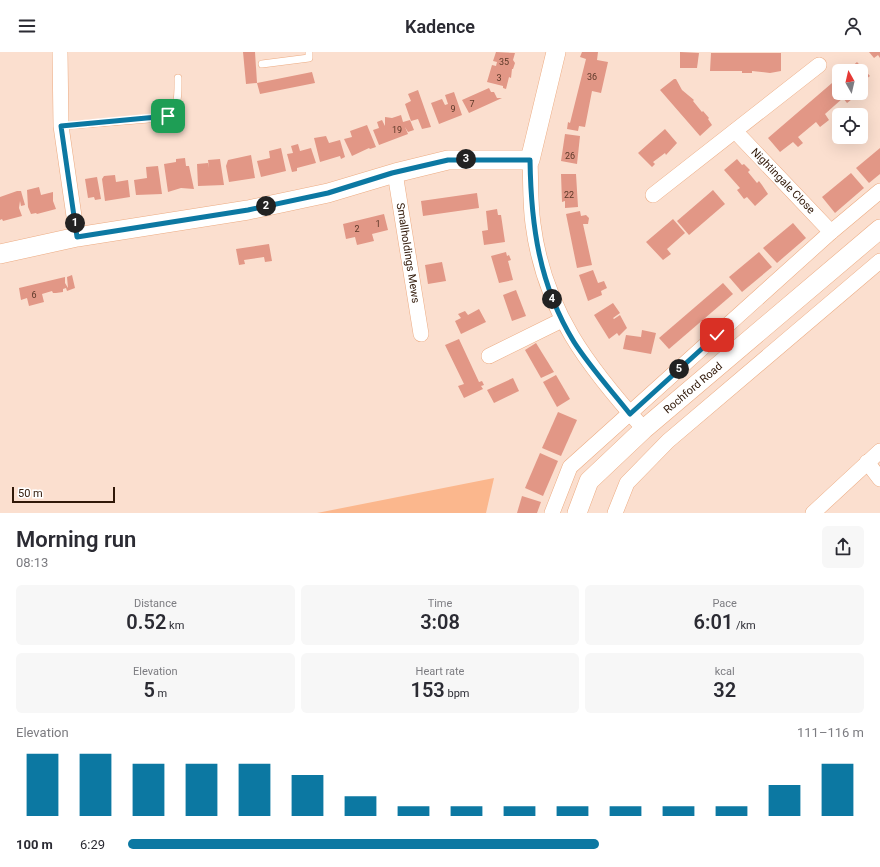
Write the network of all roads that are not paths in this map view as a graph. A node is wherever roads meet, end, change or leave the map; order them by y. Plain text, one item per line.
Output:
1 (60, 52) edge
2 (309, 52) edge
3 (556, 52) edge
4 (262, 64) dead end
5 (819, 65) dead end
6 (178, 78) dead end
7 (61, 126) junction
8 (734, 131) junction
9 (530, 160) junction
10 (395, 173) junction
11 (880, 191) edge
12 (653, 195) dead end
13 (880, 229) edge
14 (831, 232) junction
15 (77, 237) junction
16 (0, 254) edge
17 (880, 261) edge
18 (562, 320) junction
19 (421, 334) dead end
20 (489, 356) dead end
21 (630, 414) junction
22 (644, 429) junction
23 (880, 451) edge
24 (867, 462) junction
25 (880, 479) edge
26 (552, 513) edge
27 (577, 513) edge
28 (616, 513) edge
29 (812, 513) edge

1 - 7 street
2 - 4 lane
3 - 9 street
5 - 8 street
6 - 7 lane
7 - 15 street
8 - 12 street
8 - 14 street, Nightingale Close
9 - 10 street
9 - 18 street
10 - 15 street
10 - 19 street, Smallholdings Mews
11 - 14 street
13 - 22 street, Rochford Road
14 - 21 street
15 - 16 street
17 - 28 street
18 - 20 street
18 - 21 street
21 - 22 street
21 - 26 street
22 - 27 street, Rochford Road
23 - 24 street
24 - 25 street
24 - 29 street

